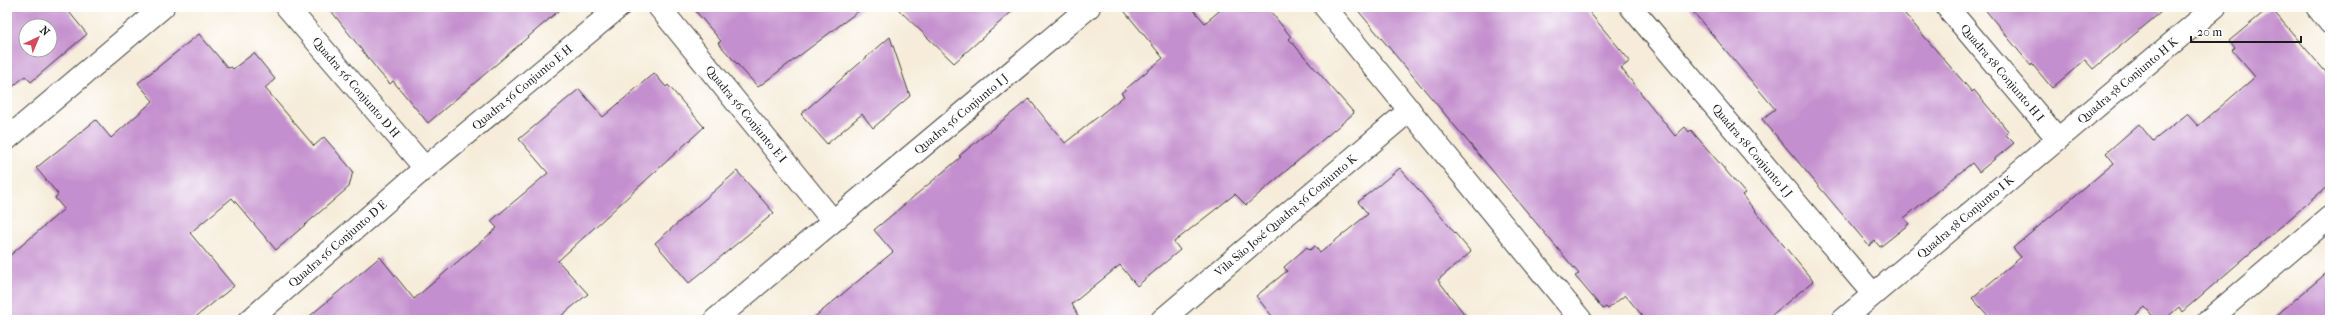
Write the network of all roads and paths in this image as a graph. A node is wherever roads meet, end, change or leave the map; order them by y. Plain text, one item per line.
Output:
1 (163, 7) edge
2 (287, 7) edge
3 (619, 7) edge
4 (659, 7) edge
5 (1089, 7) edge
6 (1325, 7) edge
7 (1631, 7) edge
8 (1947, 7) edge
9 (2215, 7) edge
10 (2317, 7) edge
11 (2330, 23) edge
12 (1410, 110) junction
13 (7, 139) edge
14 (2058, 139) junction
15 (425, 168) junction
16 (2330, 217) edge
17 (833, 221) junction
18 (1873, 294) junction
19 (250, 320) edge
20 (715, 320) edge
21 (1162, 320) edge
22 (1581, 320) edge
23 (1842, 320) edge
24 (2209, 320) edge

1 - 13 street
2 - 15 street, Quadra 56 Conjunto D H
3 - 15 street, Quadra 56 Conjunto E H
4 - 17 street, Quadra 56 Conjunto E I
5 - 17 street, Quadra 56 Conjunto I J
6 - 12 street
7 - 18 street, Quadra 58 Conjunto I J
8 - 14 street, Quadra 58 Conjunto H I
9 - 14 street, Quadra 58 Conjunto H K
10 - 11 street
12 - 21 street, Vila São José Quadra 56 Conjunto K
12 - 22 street
14 - 18 street, Quadra 58 Conjunto I K
15 - 19 street, Quadra 56 Conjunto D E
16 - 24 street
17 - 20 street, Quadra 56 Conjunto I J
18 - 23 street, Quadra 58 Conjunto I K

